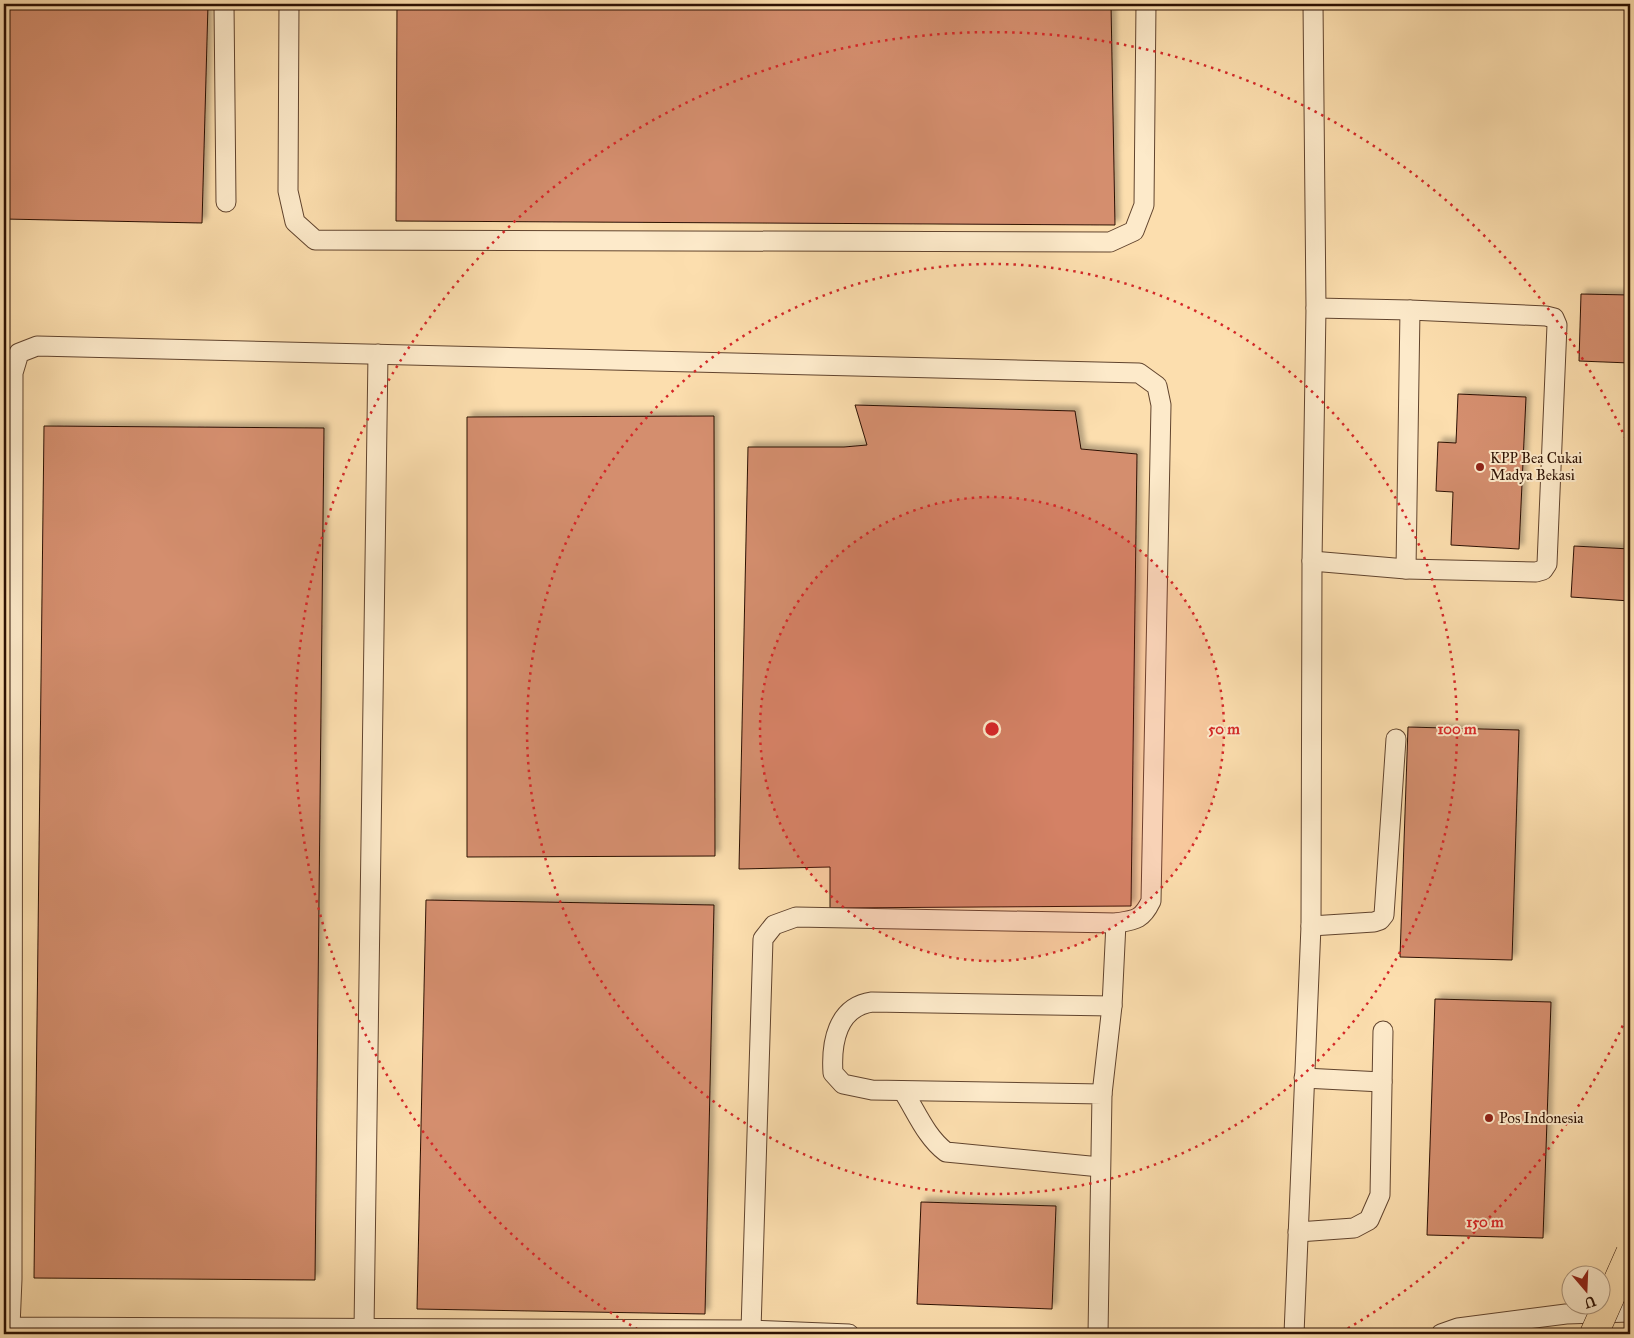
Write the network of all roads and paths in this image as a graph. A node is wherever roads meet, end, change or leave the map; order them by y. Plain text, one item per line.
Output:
1 (224, 4) edge
2 (289, 4) edge
3 (1146, 4) edge
4 (1313, 4) edge
5 (226, 202) dead end
6 (1316, 308) junction
7 (1410, 310) junction
8 (378, 354) junction
9 (1312, 561) junction
10 (1406, 568) junction
11 (1396, 739) dead end
12 (1116, 923) junction
13 (1311, 926) junction
14 (1112, 1006) junction
15 (1383, 1031) dead end
16 (1304, 1078) junction
17 (1382, 1082) junction
18 (903, 1091) junction
19 (1102, 1094) junction
20 (1100, 1167) junction
21 (1298, 1232) junction
22 (1630, 1253) edge
23 (8, 1279) edge
24 (1630, 1312) edge
25 (7, 1327) edge
26 (364, 1329) junction
27 (751, 1330) junction
28 (850, 1334) edge
29 (1098, 1334) edge
30 (1294, 1334) edge
31 (1442, 1334) edge
32 (1594, 1334) edge

1 - 5 lane
2 - 3 lane
4 - 6 lane
6 - 7 lane
6 - 9 lane
7 - 10 lane
7 - 10 lane
8 - 12 lane
8 - 23 lane
8 - 26 lane
9 - 10 lane
9 - 13 lane
11 - 13 lane
12 - 14 lane
12 - 27 lane
13 - 16 lane
14 - 18 lane
14 - 19 lane
15 - 17 lane
16 - 17 lane
16 - 21 lane
17 - 21 lane
18 - 19 lane
18 - 20 lane
19 - 20 lane
20 - 29 lane
21 - 30 lane
22 - 32 highway, bridge
23 - 25 lane
24 - 31 lane
25 - 26 lane
26 - 27 lane
27 - 28 lane

